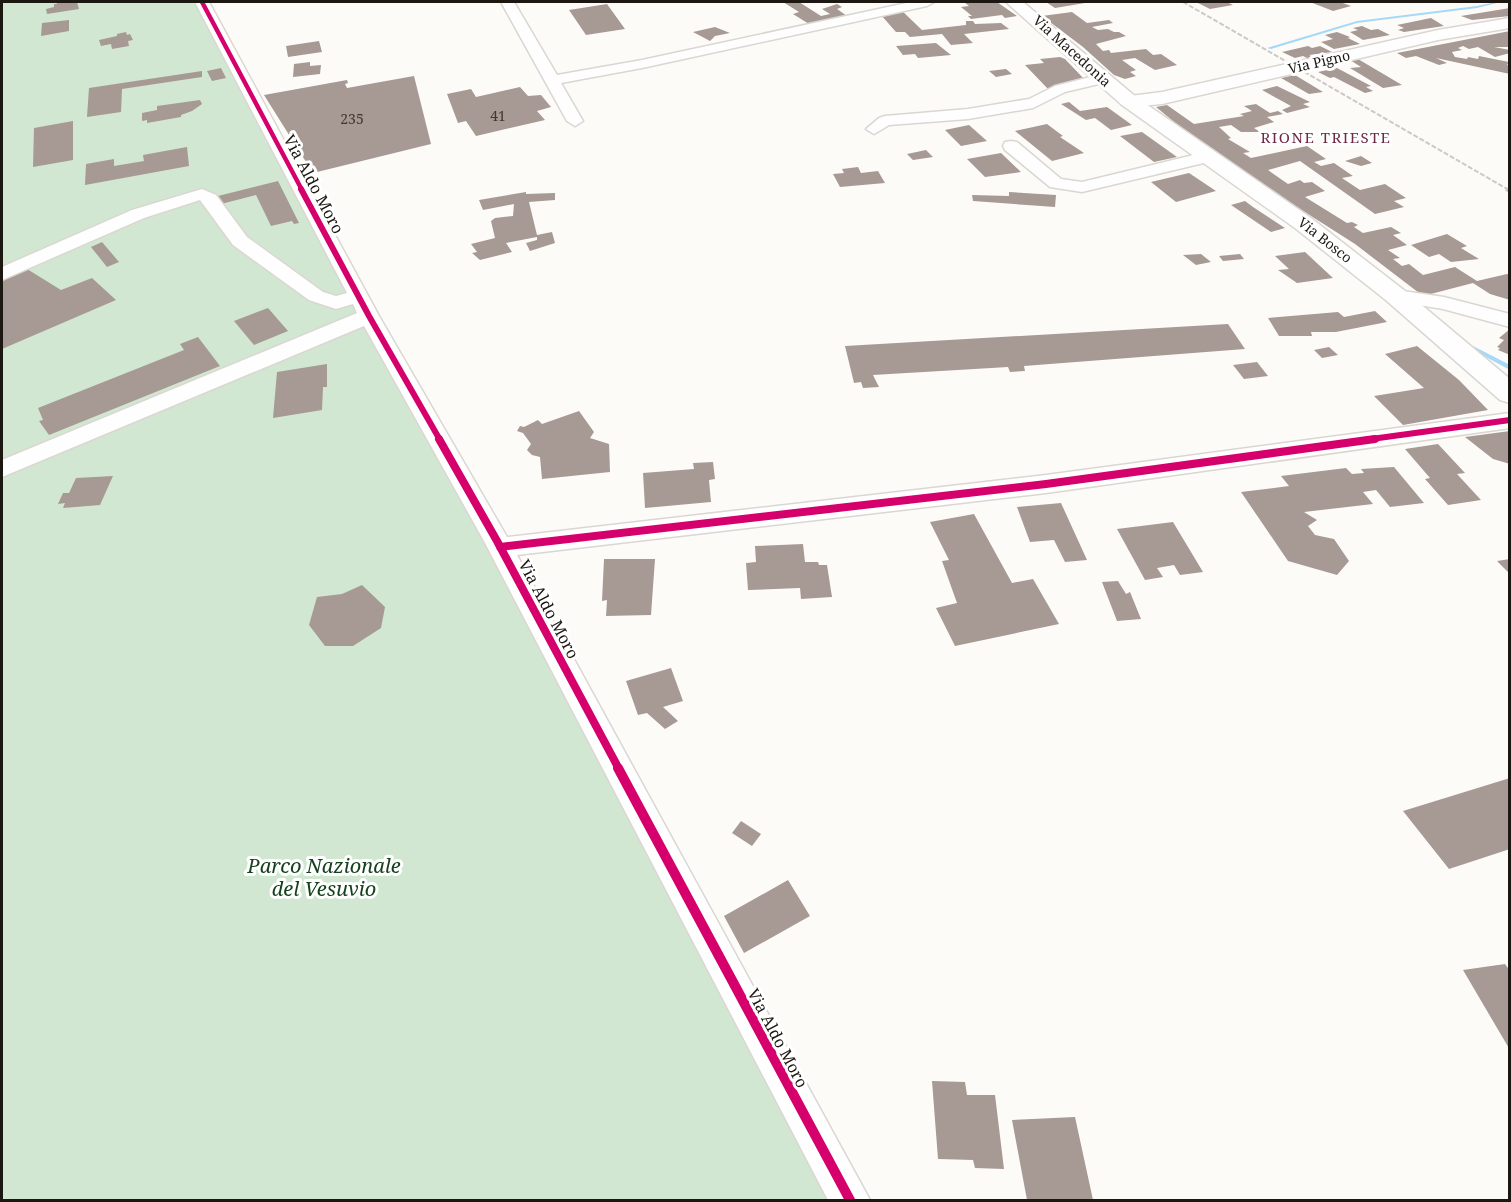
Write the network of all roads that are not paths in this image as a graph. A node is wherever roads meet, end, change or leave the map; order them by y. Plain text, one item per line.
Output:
1 (202, 2) edge
2 (508, 2) edge
3 (927, 2) edge
4 (1014, 2) edge
5 (1509, 23) edge
6 (1102, 79) junction
7 (553, 80) junction
8 (1129, 101) junction
9 (575, 121) dead end
10 (874, 129) dead end
11 (1011, 146) dead end
12 (1206, 157) junction
13 (2, 274) edge
14 (1396, 296) junction
15 (364, 306) junction
16 (1509, 321) edge
17 (1509, 394) edge
18 (1509, 420) edge
19 (2, 470) edge
20 (500, 547) junction
21 (850, 1200) edge

1 - 15 street, Via Aldo Moro
2 - 7 street
3 - 7 street
4 - 6 main road, Via Macedonia
5 - 8 main road, Via Pigno
6 - 8 main road, Via Macedonia
6 - 10 street
7 - 9 street
8 - 12 main road, Via Bosco
11 - 12 street
12 - 14 main road, Via Bosco
13 - 15 street
14 - 16 street
14 - 17 main road, Via Bosco
15 - 19 street
15 - 20 street, Via Aldo Moro
18 - 20 street
20 - 21 street, Via Aldo Moro

